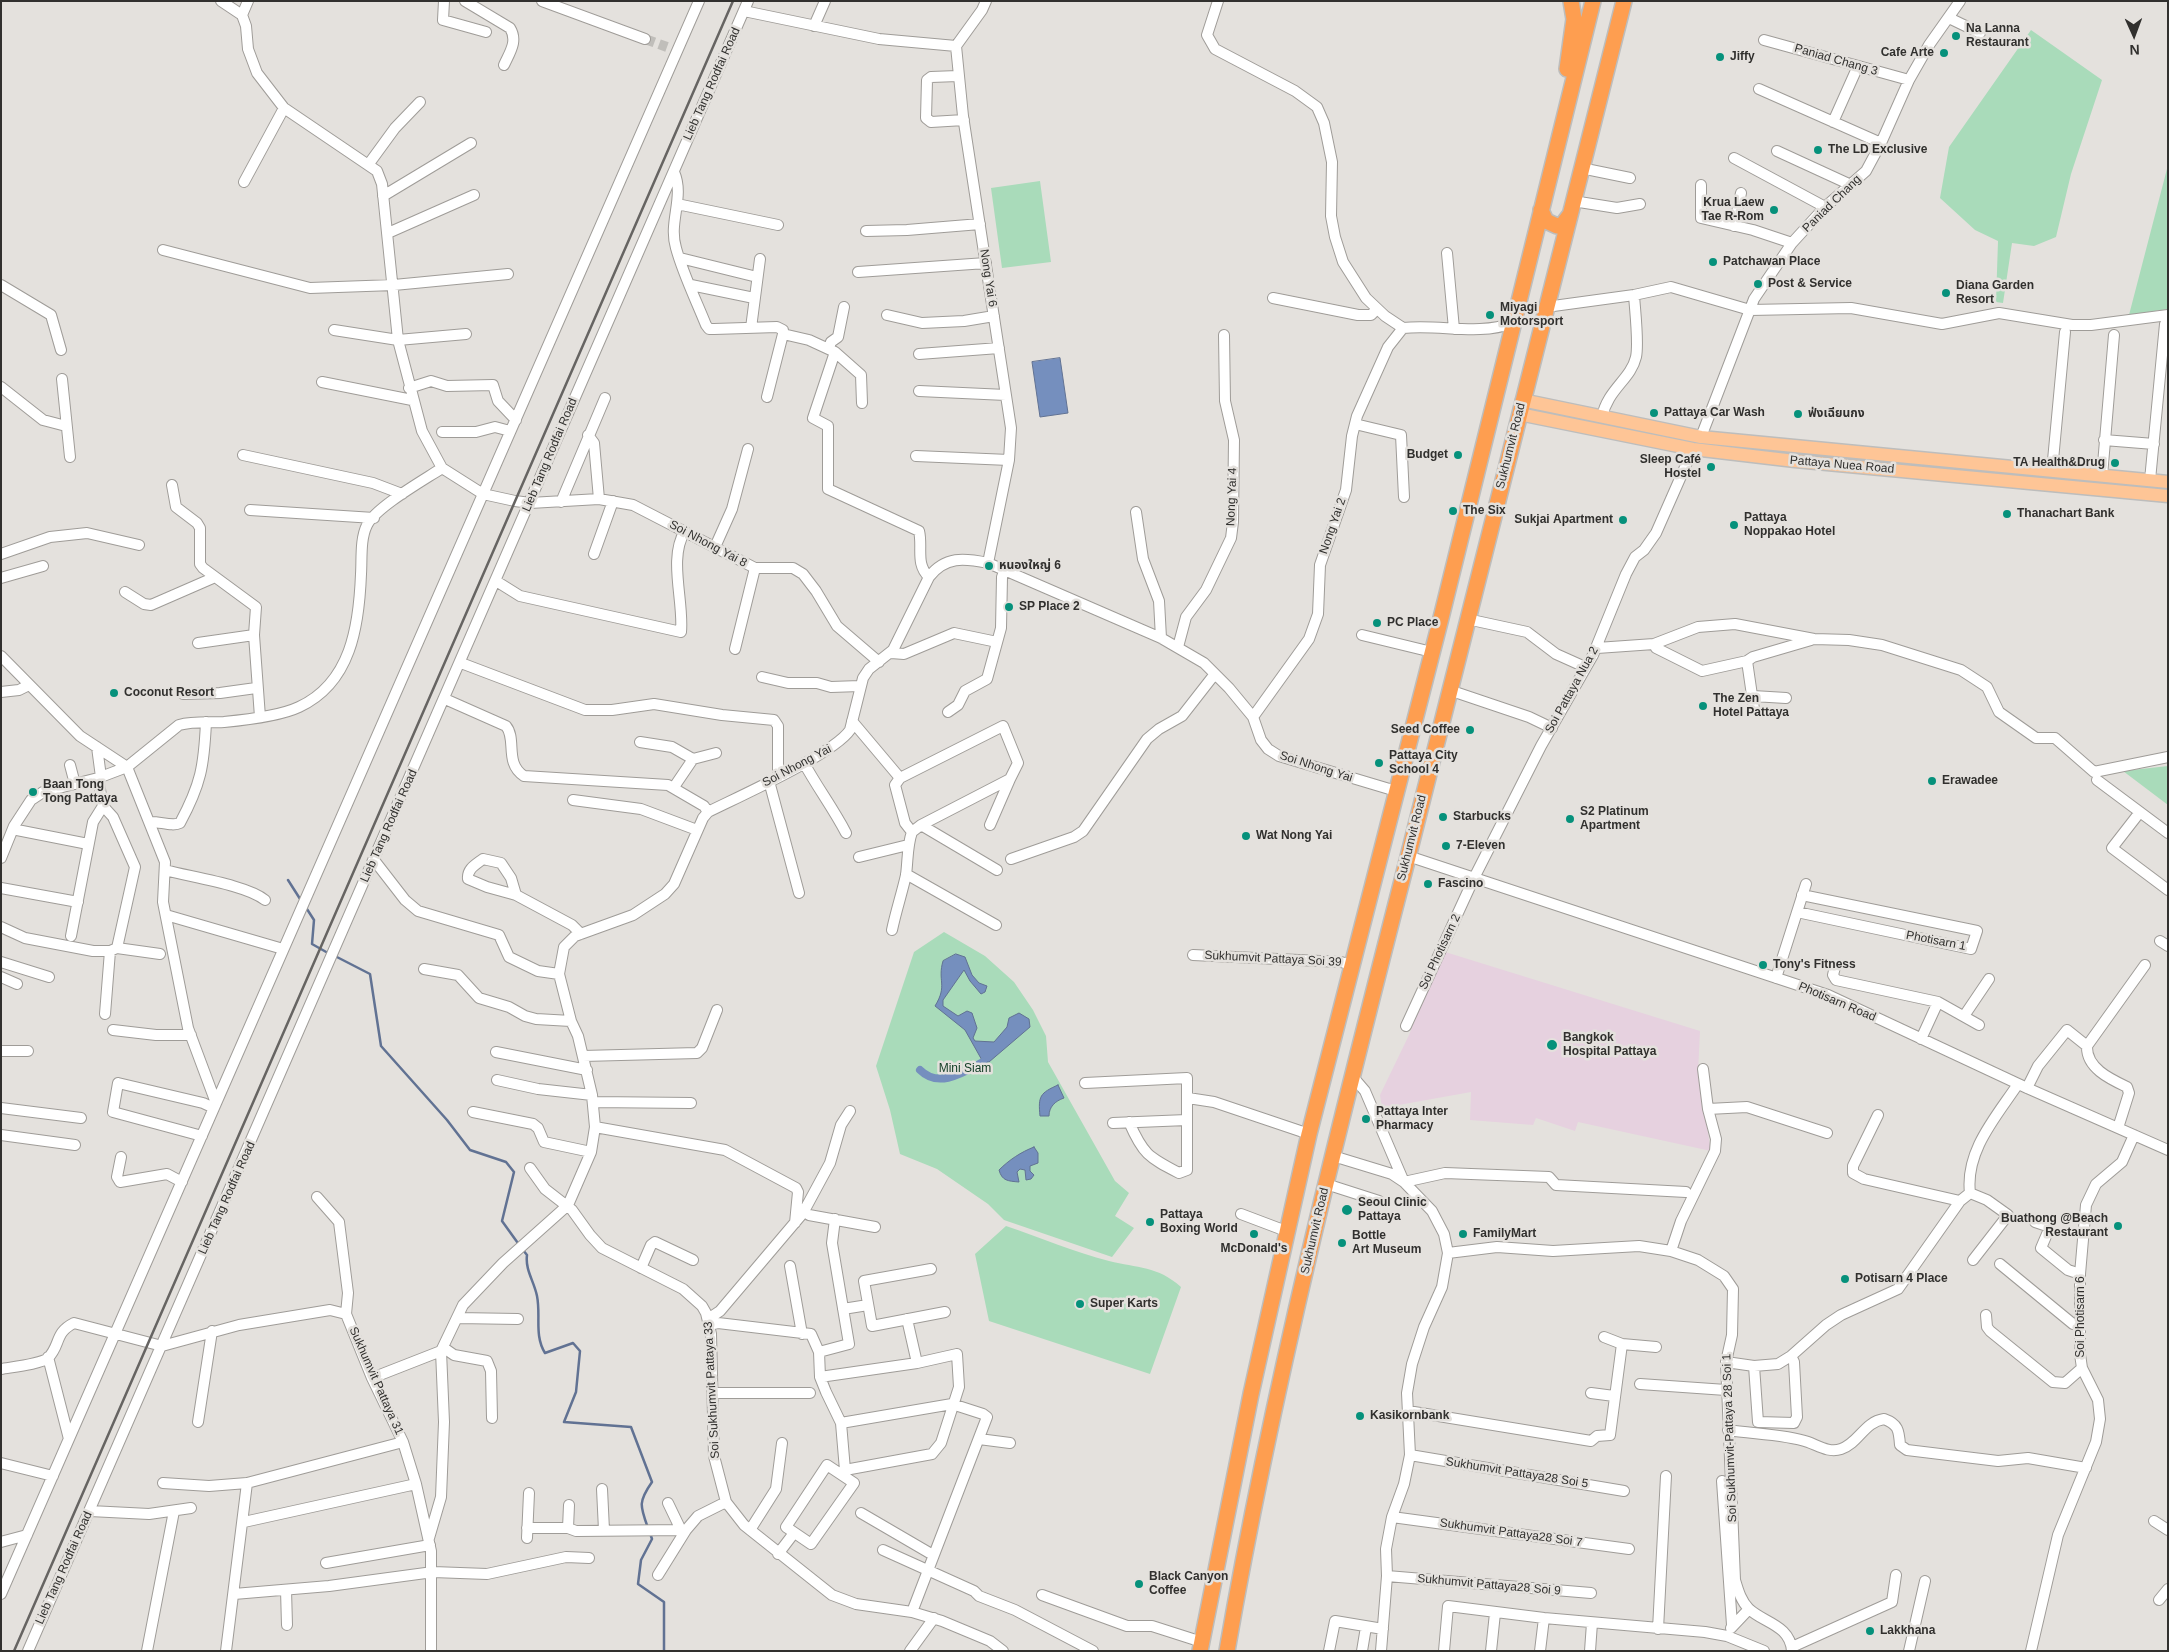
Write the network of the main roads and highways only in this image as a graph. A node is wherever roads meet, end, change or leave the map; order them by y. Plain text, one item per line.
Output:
1 (1571, 1) edge
2 (1593, 1) edge
3 (1624, 1) edge
4 (1566, 108) junction
5 (1541, 210) junction
6 (1569, 216) junction
7 (1494, 401) junction
8 (1520, 408) junction
9 (2168, 482) edge
10 (2168, 496) edge
11 (1448, 589) junction
12 (1474, 594) junction
13 (1246, 1416) junction
14 (1272, 1423) junction
15 (1239, 1453) junction
16 (1265, 1458) junction
17 (1201, 1646) edge
18 (1227, 1651) edge

1 - 4 highway
2 - 4 highway
3 - 6 highway, Sukhumvit Road
4 - 5 highway
5 - 6 highway
5 - 7 highway
6 - 8 highway, Sukhumvit Road
7 - 8 highway
7 - 11 highway
8 - 9 main road, Pattaya Nuea Road
8 - 10 main road, Pattaya Nuea Road
8 - 12 highway, Sukhumvit Road
11 - 12 highway
11 - 13 highway
12 - 14 highway, Sukhumvit Road
13 - 14 highway
13 - 15 highway
14 - 16 highway, Sukhumvit Road
15 - 16 highway
15 - 17 highway
16 - 18 highway, Sukhumvit Road

